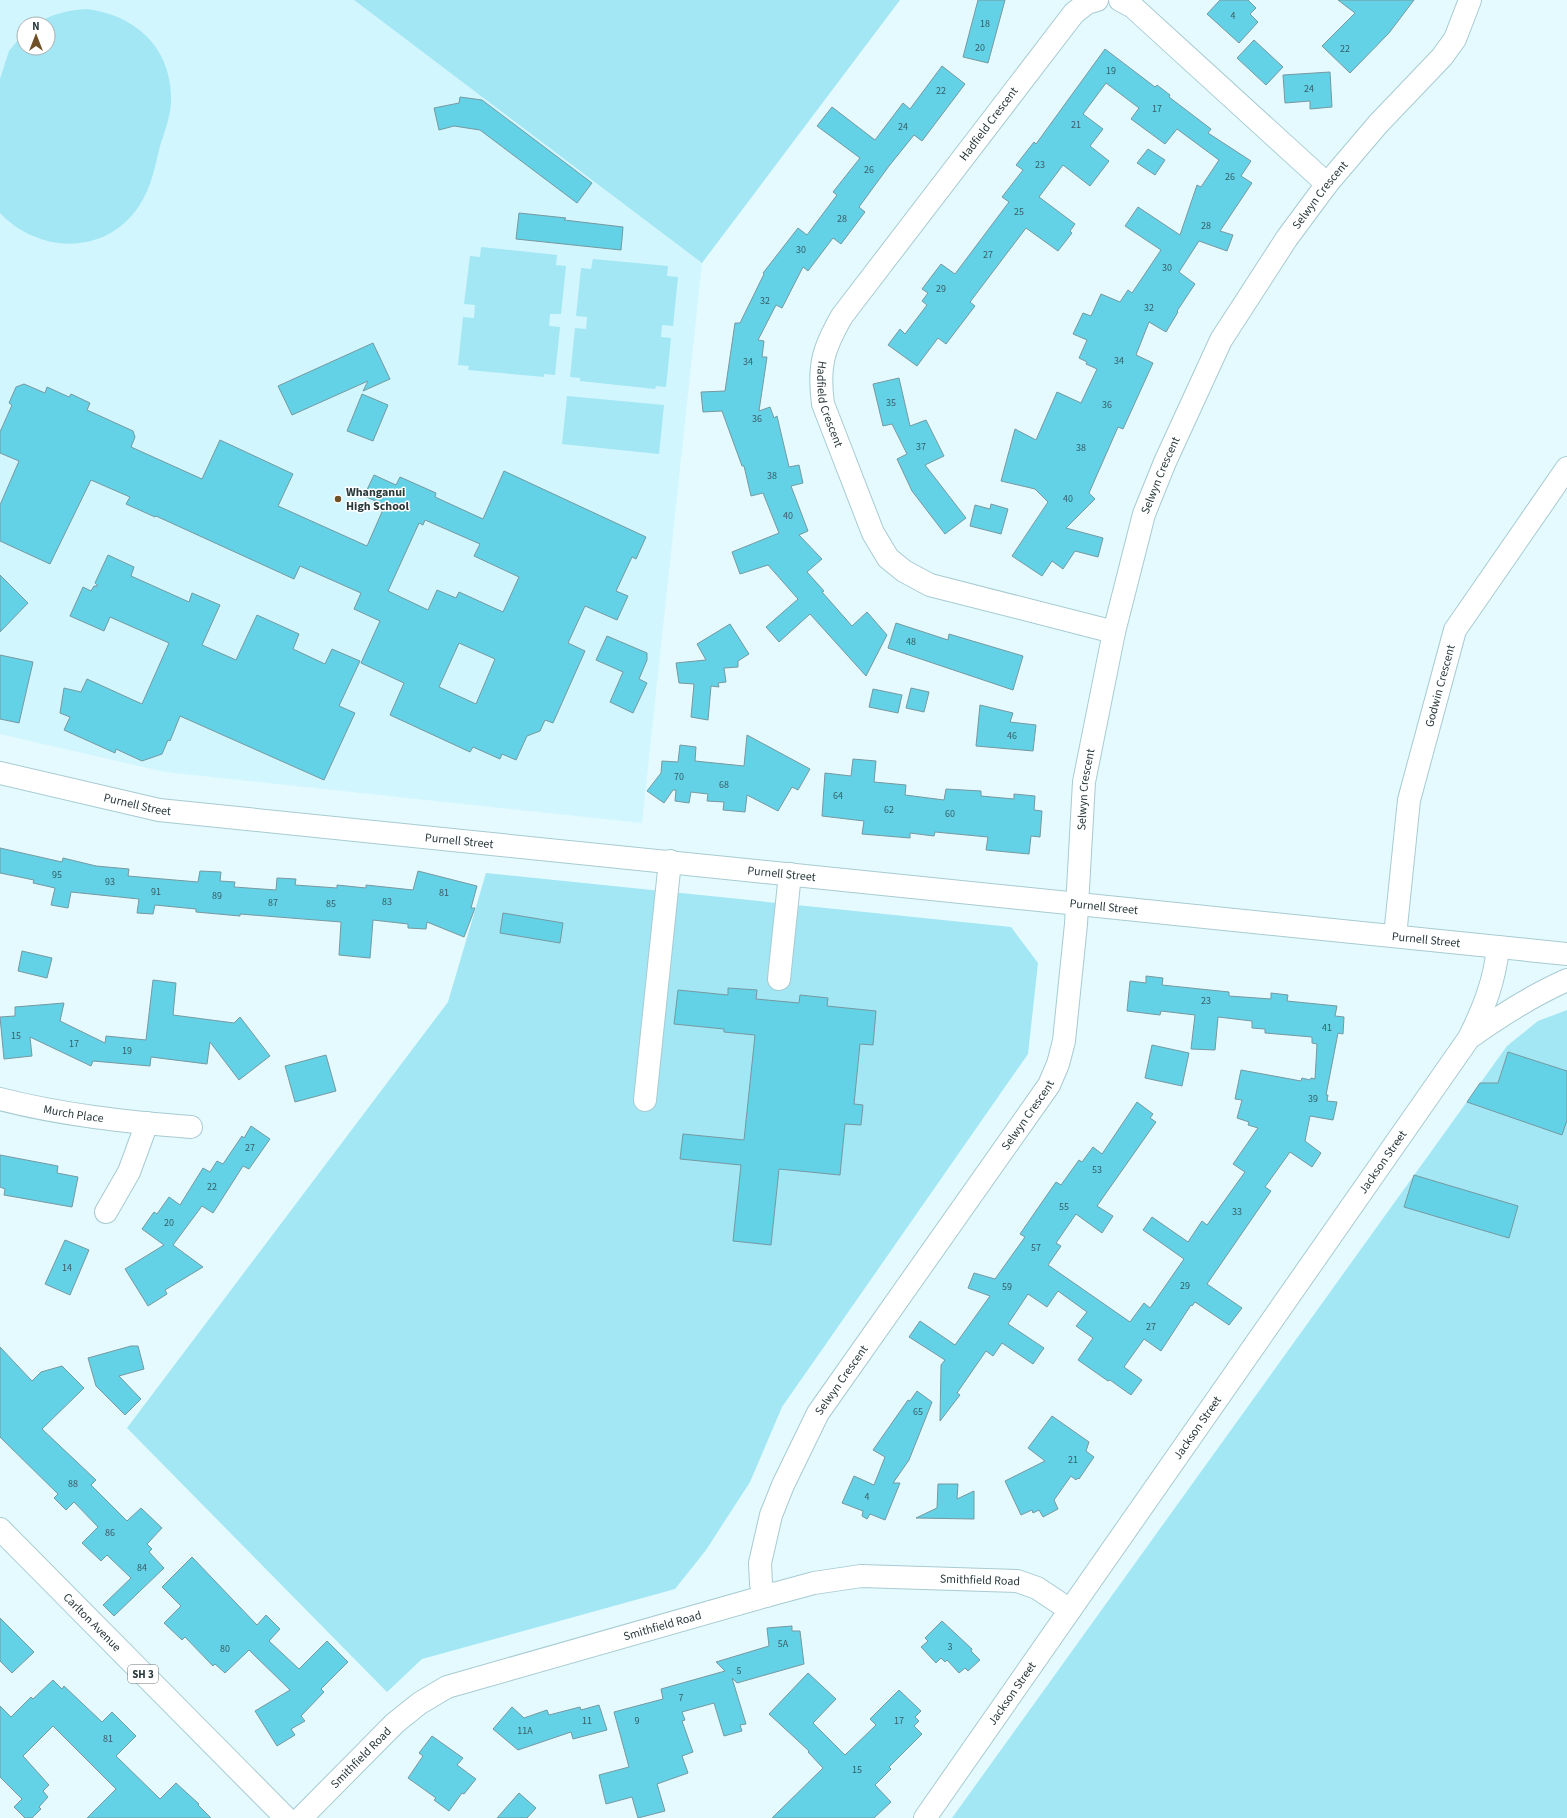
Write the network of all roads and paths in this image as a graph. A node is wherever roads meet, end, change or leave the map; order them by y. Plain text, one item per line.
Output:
1 (1097, 0) edge
2 (1120, 0) edge
3 (1470, 0) edge
4 (1327, 184) junction
5 (1567, 468) edge
6 (1114, 632) junction
7 (0, 773) edge
8 (670, 861) junction
9 (790, 874) junction
10 (1077, 903) junction
11 (1395, 936) junction
12 (1498, 947) junction
13 (1567, 954) edge
14 (779, 979) dead end
15 (1567, 980) edge
16 (1469, 1038) junction
17 (0, 1099) edge
18 (645, 1100) dead end
19 (147, 1123) junction
20 (191, 1127) dead end
21 (106, 1212) dead end
22 (0, 1529) edge
23 (766, 1596) junction
24 (1070, 1610) junction
25 (286, 1818) edge
26 (301, 1818) edge
27 (925, 1818) edge

1 - 6 main road, Hadfield Crescent
2 - 4 main road
3 - 4 main road, Selwyn Crescent
4 - 6 main road, Selwyn Crescent
5 - 11 main road, Godwin Crescent
6 - 10 main road, Selwyn Crescent
7 - 8 main road, Purnell Street
8 - 9 main road, Purnell Street
8 - 18 main road
9 - 10 main road, Purnell Street
9 - 14 main road
10 - 11 main road, Purnell Street
10 - 23 main road, Selwyn Crescent
11 - 12 main road, Purnell Street
12 - 13 main road, Purnell Street
12 - 16 main road, Jackson Street
15 - 16 main road, Jackson Street
16 - 24 main road, Jackson Street
17 - 19 main road, Murch Place
19 - 20 main road, Murch Place
19 - 21 main road
22 - 25 main road, Carlton Avenue / SH 3
23 - 24 main road, Smithfield Road
23 - 26 main road, Smithfield Road
24 - 27 main road, Jackson Street

